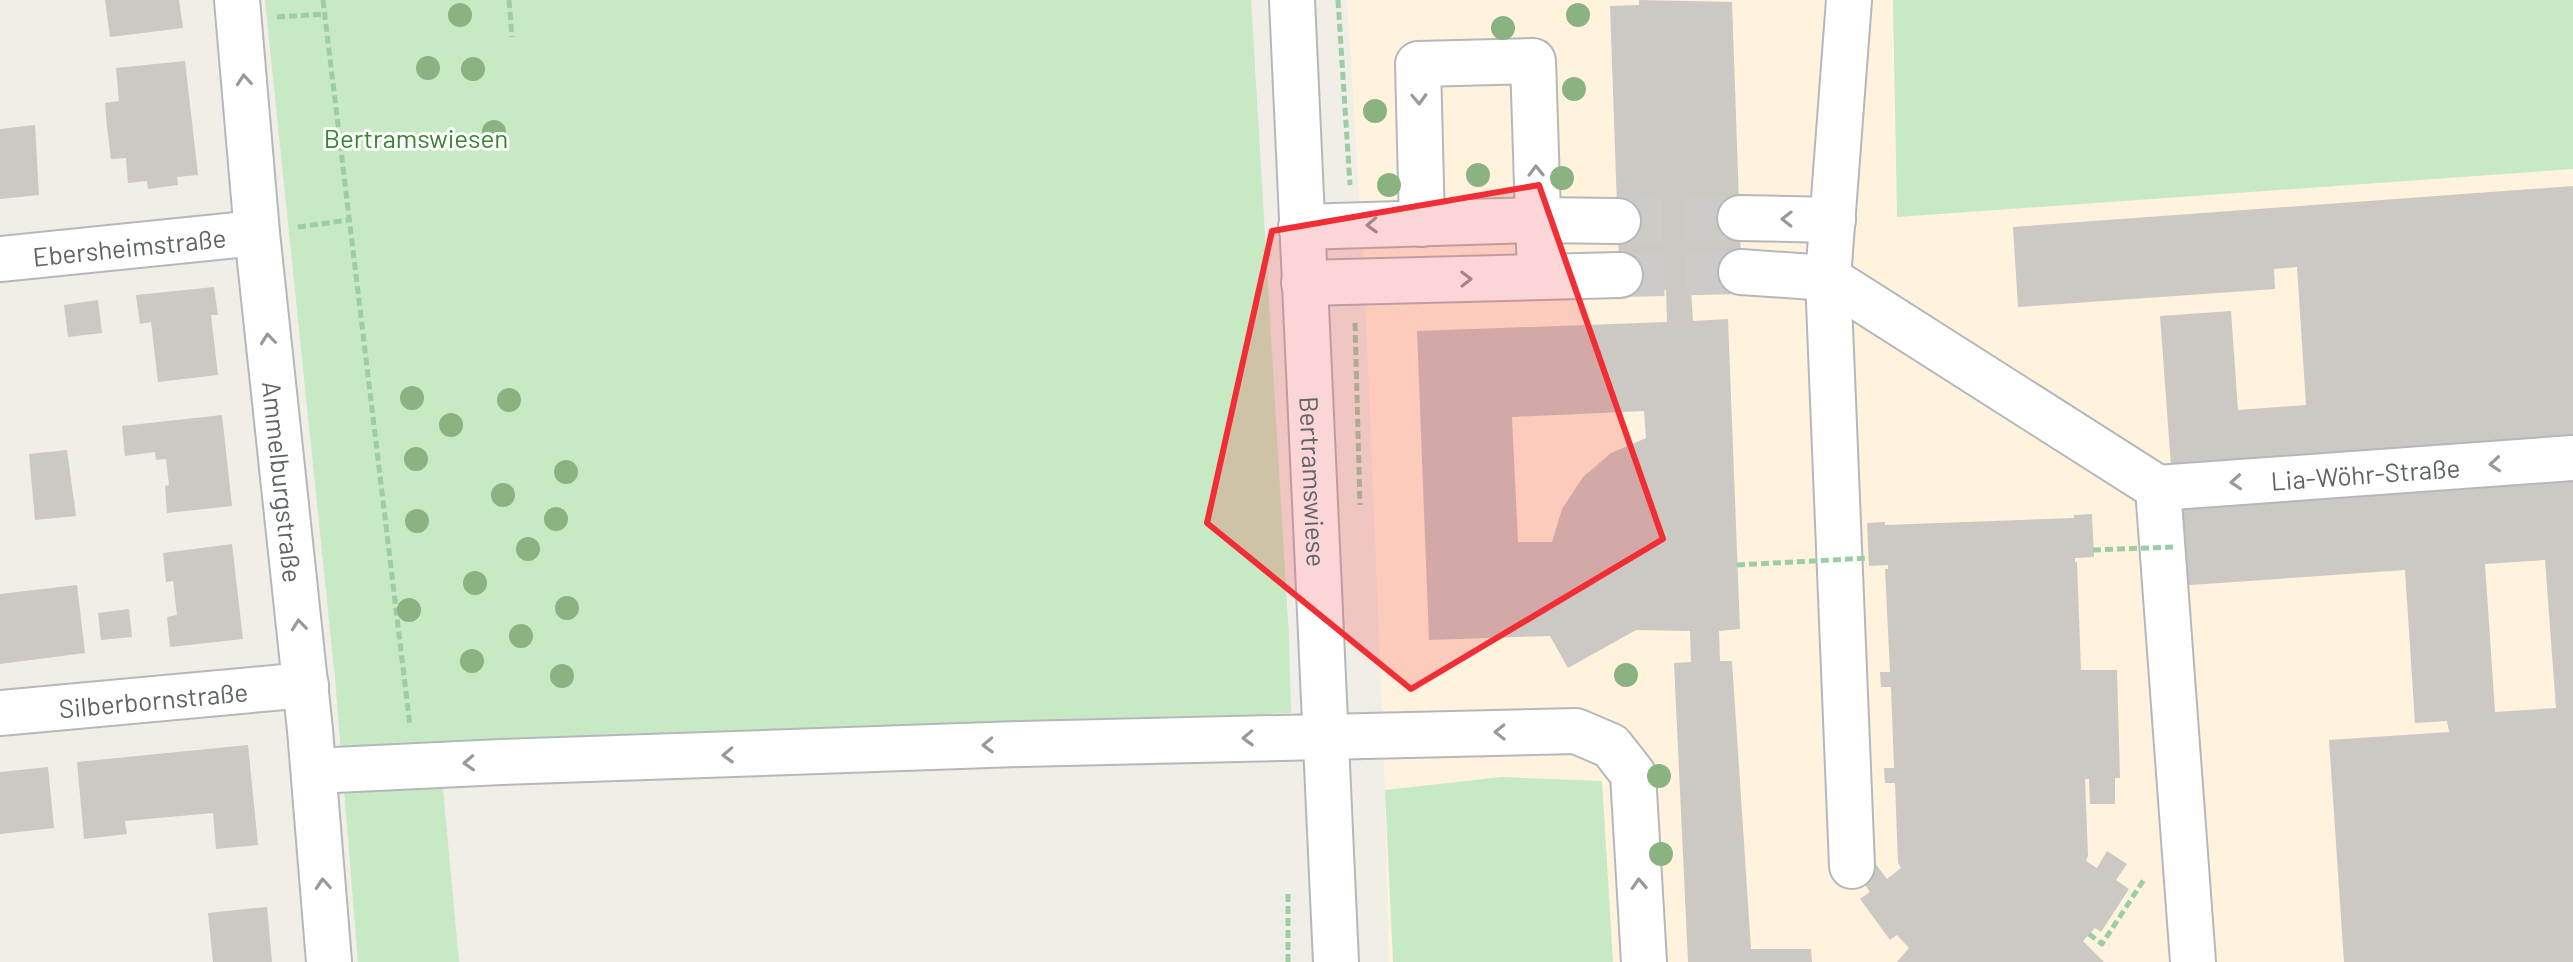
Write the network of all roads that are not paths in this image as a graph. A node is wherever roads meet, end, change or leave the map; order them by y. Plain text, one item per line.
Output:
1 (237, 0) edge
2 (1292, 0) edge
3 (1849, 0) edge
4 (1740, 218) tunnel mouth
5 (1538, 220) junction
6 (1833, 220) junction
7 (1618, 221) tunnel mouth
8 (1422, 224) junction
9 (1301, 227) junction
10 (257, 233) junction
11 (0, 259) edge
12 (1741, 272) tunnel mouth
13 (1620, 275) tunnel mouth
14 (1540, 277) junction
15 (1828, 278) junction
16 (1304, 283) junction
17 (2573, 458) edge
18 (2158, 488) junction
19 (306, 685) junction
20 (0, 713) edge
21 (1326, 736) junction
22 (314, 771) junction
23 (1852, 866) dead end
24 (329, 962) edge
25 (1336, 962) edge
26 (1644, 962) edge
27 (2193, 962) edge

10 -> 1 street, Ammelburgstraße
2 - 9 street, Bertramswiese
3 - 6 street
6 -> 4 street
5 - 7 street
5 - 8 street
5 -> 8 street
5 - 14 street
6 - 15 street
8 -> 9 street
9 - 16 street, Bertramswiese
10 - 11 street, Ebersheimstraße
19 -> 10 street, Ammelburgstraße
12 - 15 street
13 - 14 street
16 -> 14 street
15 - 18 street
15 - 23 street
16 - 21 street, Bertramswiese
17 -> 18 street, Lia-Wöhr-Straße
18 - 27 street
19 - 20 street, Silberbornstraße
19 - 22 street, Ammelburgstraße
21 -> 22 street
21 - 25 street, Bertramswiese
26 -> 21 street
24 -> 22 street, Ammelburgstraße

